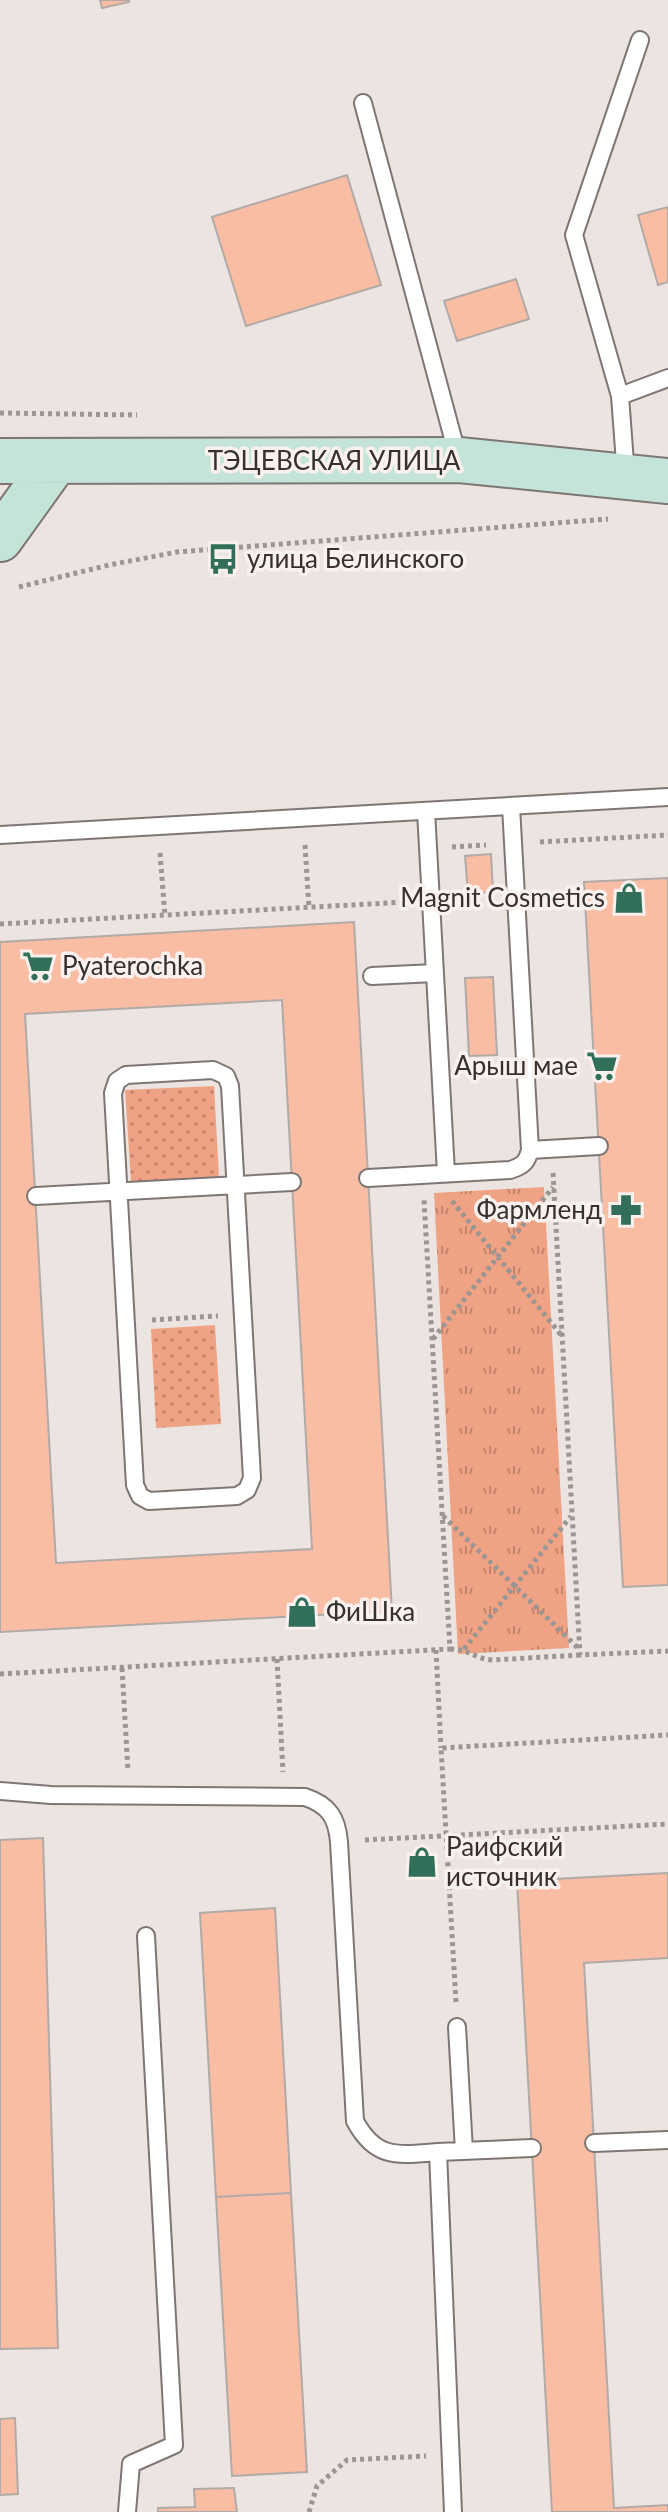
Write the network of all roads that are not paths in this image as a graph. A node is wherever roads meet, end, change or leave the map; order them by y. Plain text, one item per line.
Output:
1 (640, 40) dead end
2 (363, 103) dead end
3 (668, 378) edge
4 (620, 396) junction
5 (459, 460) junction
6 (0, 461) edge
7 (56, 461) junction
8 (647, 479) edge
9 (0, 539) edge
10 (668, 797) edge
11 (511, 806) junction
12 (426, 811) junction
13 (0, 835) edge
14 (435, 973) junction
15 (372, 976) dead end
16 (599, 1146) dead end
17 (530, 1150) junction
18 (433, 1174) junction
19 (368, 1178) dead end
20 (292, 1182) dead end
21 (235, 1185) junction
22 (119, 1192) junction
23 (36, 1196) dead end
24 (0, 1791) edge
25 (146, 1936) dead end
26 (457, 2027) road end
27 (668, 2140) edge
28 (594, 2143) dead end
29 (532, 2148) dead end
30 (464, 2151) junction
31 (438, 2152) junction
32 (127, 2512) edge
33 (453, 2512) edge

1 - 4 lane
2 - 5 lane
3 - 4 lane
4 - 8 lane
5 - 7 main road, ТЭЦЕВСКАЯ УЛИЦА
5 - 8 main road, ТЭЦЕВСКАЯ УЛИЦА
6 - 7 main road, ТЭЦЕВСКАЯ УЛИЦА
7 - 9 main road
10 - 11 lane
11 - 12 lane
11 - 17 lane
12 - 13 lane
12 - 14 lane
14 - 15 lane
14 - 18 lane
16 - 17 lane
17 - 18 lane
18 - 19 lane
20 - 21 lane
21 - 22 lane
21 - 22 lane
21 - 22 lane
22 - 23 lane
24 - 31 lane
25 - 32 lane
26 - 30 lane
27 - 28 lane
29 - 30 lane
30 - 31 lane
31 - 33 lane

